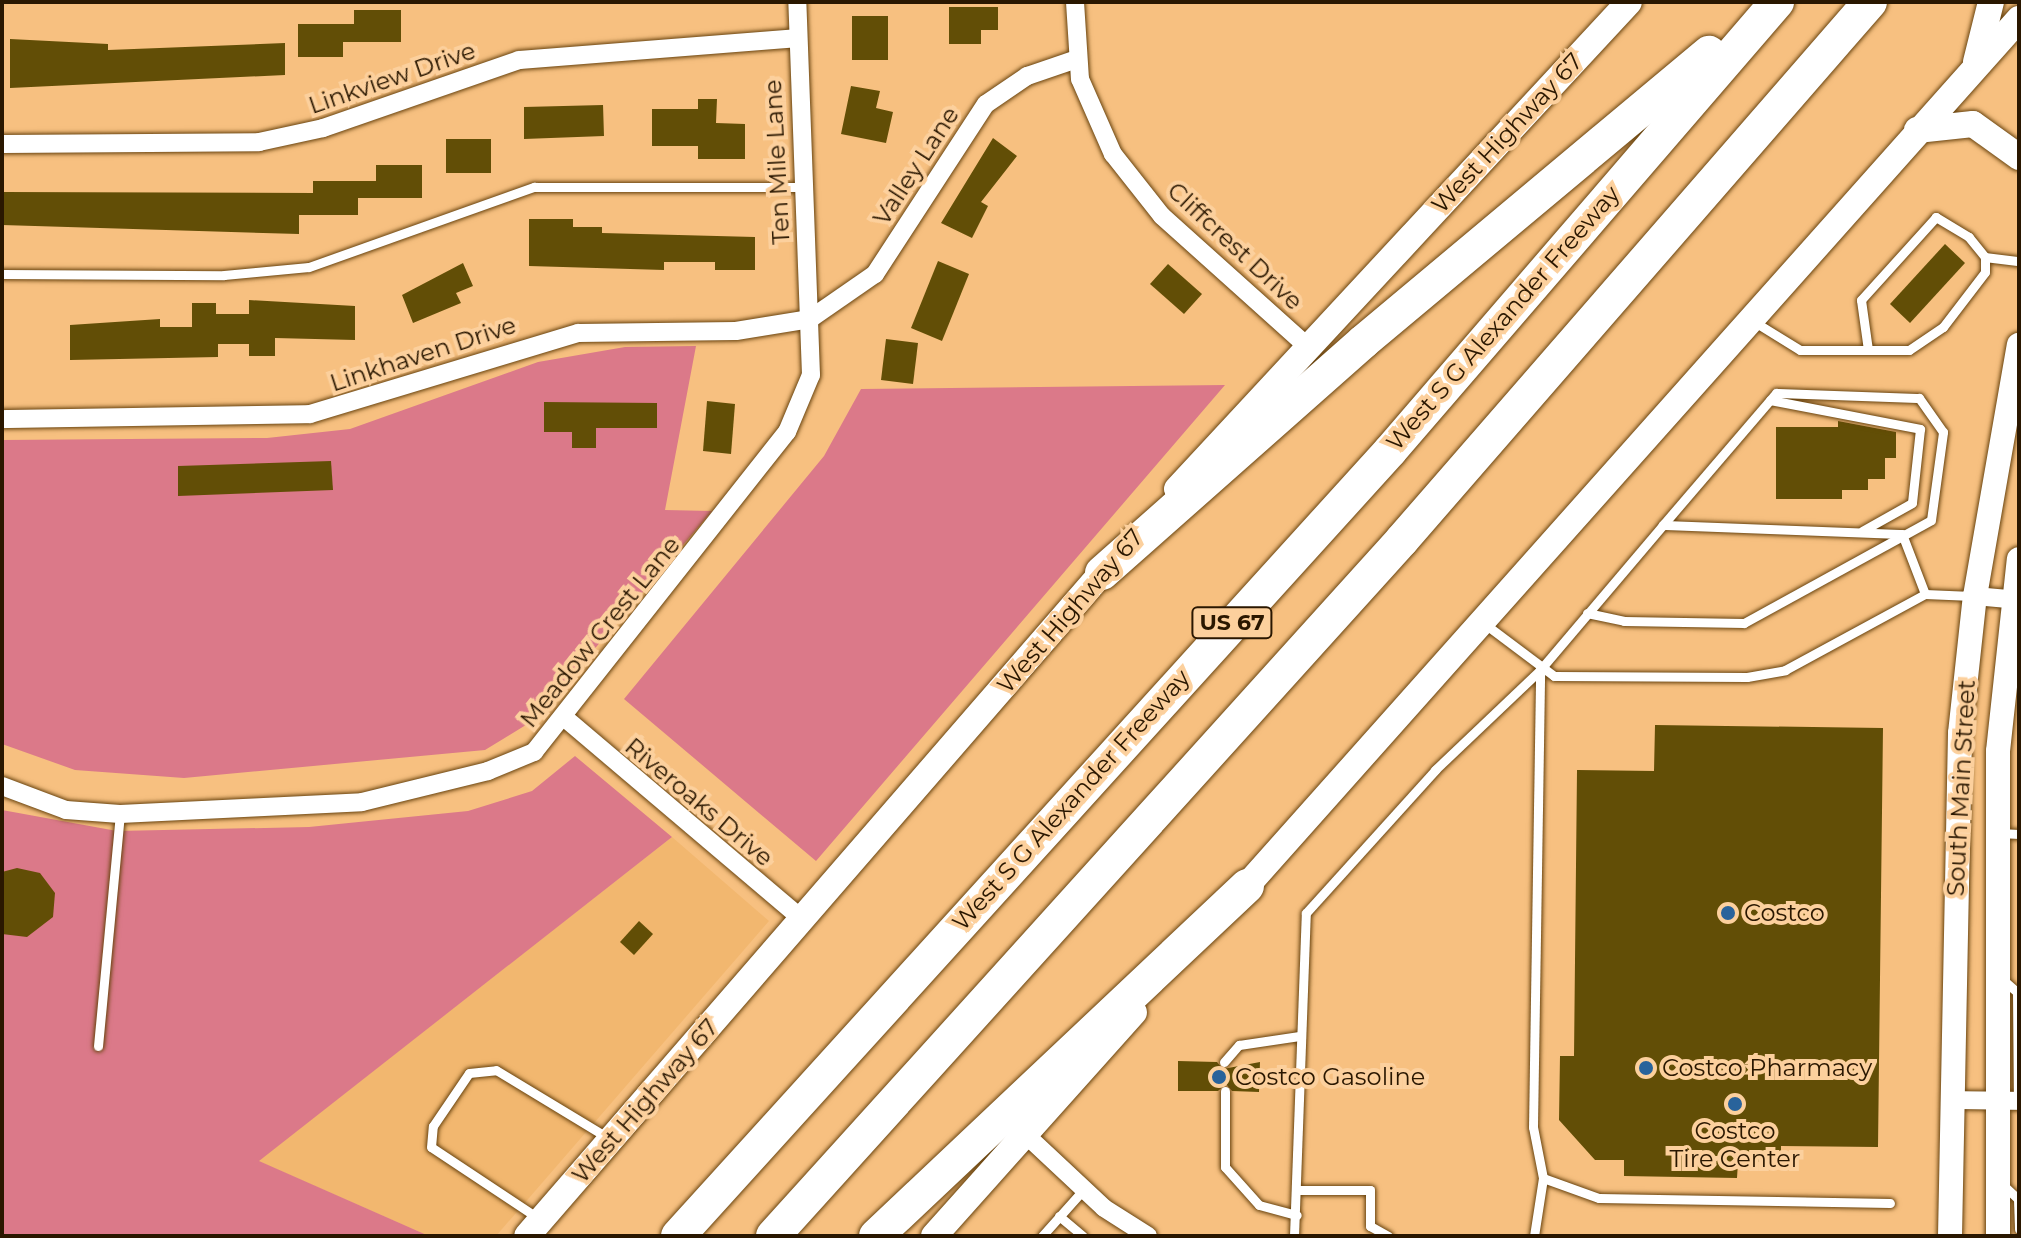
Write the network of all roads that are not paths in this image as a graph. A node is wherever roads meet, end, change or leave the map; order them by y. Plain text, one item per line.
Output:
1 (797, 2) edge
2 (1075, 2) edge
3 (1629, 2) edge
4 (1766, 2) edge
5 (1777, 2) edge
6 (1870, 2) edge
7 (1991, 2) edge
8 (2019, 19) edge
9 (796, 38) junction
10 (1077, 59) junction
11 (1972, 73) junction
12 (1917, 130) junction
13 (2, 144) edge
14 (2019, 157) edge
15 (800, 187) junction
16 (1985, 257) junction
17 (2019, 261) edge
18 (2, 274) edge
19 (810, 319) junction
20 (1750, 319) junction
21 (2019, 345) edge
22 (1307, 346) junction
23 (1868, 350) junction
24 (1770, 400) junction
25 (2, 419) edge
26 (1663, 525) junction
27 (1859, 532) junction
28 (1902, 534) junction
29 (2019, 559) edge
30 (1102, 573) junction
31 (1925, 594) junction
32 (1975, 596) junction
33 (2015, 600) edge
34 (1587, 613) junction
35 (1483, 621) junction
36 (1540, 670) junction
37 (566, 719) junction
38 (2, 786) edge
39 (120, 814) junction
40 (1958, 832) junction
41 (2008, 834) edge
42 (1247, 886) junction
43 (803, 920) junction
44 (1299, 1036) junction
45 (98, 1046) dead end
46 (1224, 1062) dead end
47 (1225, 1091) dead end
48 (1950, 1100) junction
49 (2012, 1101) edge
50 (1025, 1134) junction
51 (611, 1140) junction
52 (1543, 1178) junction
53 (1997, 1180) junction
54 (1084, 1189) junction
55 (1299, 1190) junction
56 (1890, 1203) dead end
57 (1297, 1215) junction
58 (1059, 1216) junction
59 (534, 1228) edge
60 (2019, 1229) edge
61 (678, 1236) edge
62 (773, 1236) edge
63 (876, 1236) edge
64 (934, 1236) edge
65 (1042, 1236) edge
66 (1083, 1236) edge
67 (1148, 1236) edge
68 (1294, 1236) edge
69 (1388, 1236) edge
70 (1534, 1236) edge
71 (1950, 1236) edge
72 (1998, 1236) edge

1 - 9 street, Ten Mile Lane
2 - 10 street, Cliffcrest Drive
3 - 22 main road, West Highway 67
4 - 30 highway
5 - 61 highway, West S G Alexander Freeway / US 67
6 - 62 highway, US 67
7 - 11 main road
8 - 11 main road
9 - 13 street, Linkview Drive
9 - 15 street, Ten Mile Lane
10 - 19 street, Valley Lane
10 - 22 street, Cliffcrest Drive
11 - 12 main road
12 - 14 main road
12 - 20 main road
15 - 18 lane
15 - 19 street, Ten Mile Lane
16 - 17 lane
16 - 23 lane
16 - 23 lane
19 - 25 street, Linkhaven Drive
19 - 37 street, Meadow Crest Lane
20 - 23 lane
20 - 35 main road
21 - 32 street, South Main Street
22 - 30 main road, West Highway 67
24 - 26 lane
24 - 27 lane
24 - 28 lane
26 - 27 lane
26 - 34 lane
27 - 28 lane
28 - 31 lane
28 - 34 lane
29 - 33 street, South Main Street
30 - 43 main road, West Highway 67
31 - 32 lane
31 - 36 lane
32 - 33 street
32 - 40 street, South Main Street
33 - 41 street, South Main Street
34 - 36 lane
35 - 36 lane
35 - 42 main road
36 - 44 lane
36 - 52 lane
37 - 39 street, Meadow Crest Lane
37 - 43 street, Riveroaks Drive
38 - 39 street, Meadow Crest Lane
39 - 45 lane
40 - 41 street
40 - 48 street, South Main Street
41 - 49 street, South Main Street
42 - 50 main road
42 - 63 highway
43 - 51 main road, West Highway 67
44 - 46 lane
44 - 55 lane
47 - 57 lane
48 - 49 street
48 - 71 street, South Main Street
49 - 53 street, South Main Street
50 - 54 street
50 - 64 main road
51 - 59 main road, West Highway 67
51 - 59 lane
52 - 56 lane
52 - 70 lane
53 - 60 lane
53 - 72 street, South Main Street
54 - 58 lane
54 - 67 street
55 - 57 lane
55 - 69 lane
57 - 68 lane
58 - 65 lane
58 - 66 lane

